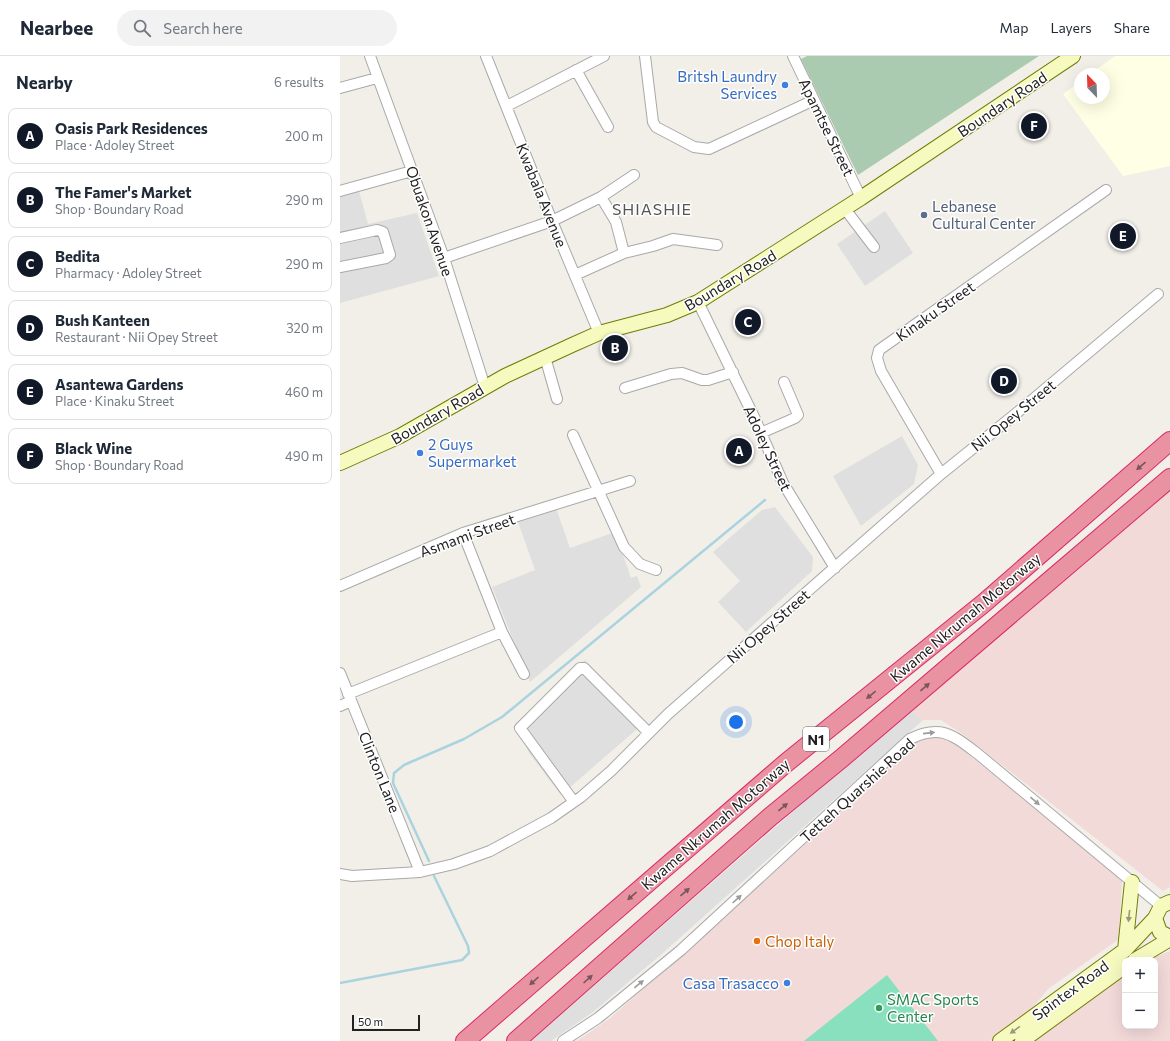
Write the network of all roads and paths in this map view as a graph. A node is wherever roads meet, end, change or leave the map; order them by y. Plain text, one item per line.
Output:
1 (370, 56) edge
2 (486, 56) edge
3 (604, 56) edge
4 (645, 56) edge
5 (793, 56) edge
6 (1073, 56) edge
7 (576, 70) junction
8 (378, 78) junction
9 (340, 88) edge
10 (814, 100) junction
11 (507, 106) junction
12 (608, 127) dead end
13 (412, 171) junction
14 (634, 175) dead end
15 (1106, 190) dead end
16 (340, 191) edge
17 (601, 197) junction
18 (861, 198) junction
19 (845, 208) junction
20 (552, 221) junction
21 (340, 238) edge
22 (717, 245) dead end
23 (874, 247) dead end
24 (624, 252) junction
25 (444, 258) junction
26 (340, 267) edge
27 (575, 275) junction
28 (1158, 294) dead end
29 (698, 302) junction
30 (599, 333) junction
31 (545, 357) junction
32 (733, 372) junction
33 (784, 382) dead end
34 (485, 387) junction
35 (625, 388) dead end
36 (557, 399) dead end
37 (762, 432) junction
38 (573, 435) dead end
39 (1170, 441) edge
40 (340, 463) edge
41 (941, 474) junction
42 (1170, 478) edge
43 (630, 480) dead end
44 (598, 491) junction
45 (463, 533) junction
46 (835, 568) junction
47 (656, 570) dead end
48 (340, 586) edge
49 (502, 632) junction
50 (340, 673) edge
51 (524, 674) dead end
52 (350, 698) junction
53 (340, 706) edge
54 (649, 733) junction
55 (574, 802) junction
56 (420, 872) junction
57 (340, 874) edge
58 (1132, 882) junction
59 (1162, 909) edge
60 (1170, 938) edge
61 (1125, 950) junction
62 (1139, 957) edge
63 (1122, 968) edge
64 (465, 1041) edge
65 (516, 1041) edge
66 (563, 1041) edge
67 (1000, 1041) edge
68 (1022, 1041) edge

1 - 8 street, Obuakon Avenue
2 - 11 street, Kwabala Avenue
3 - 7 street
4 - 10 street
5 - 10 street, Apamtse Street
6 - 18 main road, Boundary Road
7 - 11 street
7 - 12 street
8 - 9 street
8 - 13 street, Obuakon Avenue
10 - 18 street, Apamtse Street
11 - 20 street, Kwabala Avenue
13 - 16 street
13 - 25 street, Obuakon Avenue
14 - 17 street
15 - 41 street, Kinaku Street
17 - 20 street
17 - 24 street
18 - 19 main road, Boundary Road
19 - 23 street
19 - 29 main road, Boundary Road
20 - 25 street
20 - 27 street, Kwabala Avenue
21 - 26 street
22 - 24 street
24 - 27 street
25 - 34 street, Obuakon Avenue
27 - 30 street, Kwabala Avenue
28 - 41 street, Nii Opey Street
29 - 30 main road, Boundary Road
29 - 32 street, Adoley Street
30 - 31 main road, Boundary Road
31 - 34 main road, Boundary Road
31 - 36 street
32 - 35 street
32 - 37 street, Adoley Street
33 - 37 street
34 - 40 main road, Boundary Road
37 - 46 street, Adoley Street
38 - 44 street
39 -> 64 highway, Kwame Nkrumah Motorway / N1
41 - 46 street, Nii Opey Street
65 -> 42 highway, Kwame Nkrumah Motorway / N1
43 - 44 street, Asmami Street
44 - 45 street, Asmami Street
44 - 47 street
45 - 48 street, Asmami Street
45 - 49 street
46 - 54 street, Nii Opey Street
49 - 51 street
49 - 52 street
50 - 52 street, Clinton Lane
52 - 53 street
52 - 56 street, Clinton Lane
54 - 55 street, Nii Opey Street
54 - 55 street
55 - 56 street, Nii Opey Street
56 - 57 street, Nii Opey Street
58 - 59 street, Tetteh Quarshie Road
58 -> 61 main road
66 -> 58 street, Tetteh Quarshie Road
59 - 60 main road
59 - 61 main road, Spintex Road
60 - 62 main road
61 -> 67 main road, Spintex Road
63 - 68 main road, Spintex Road

